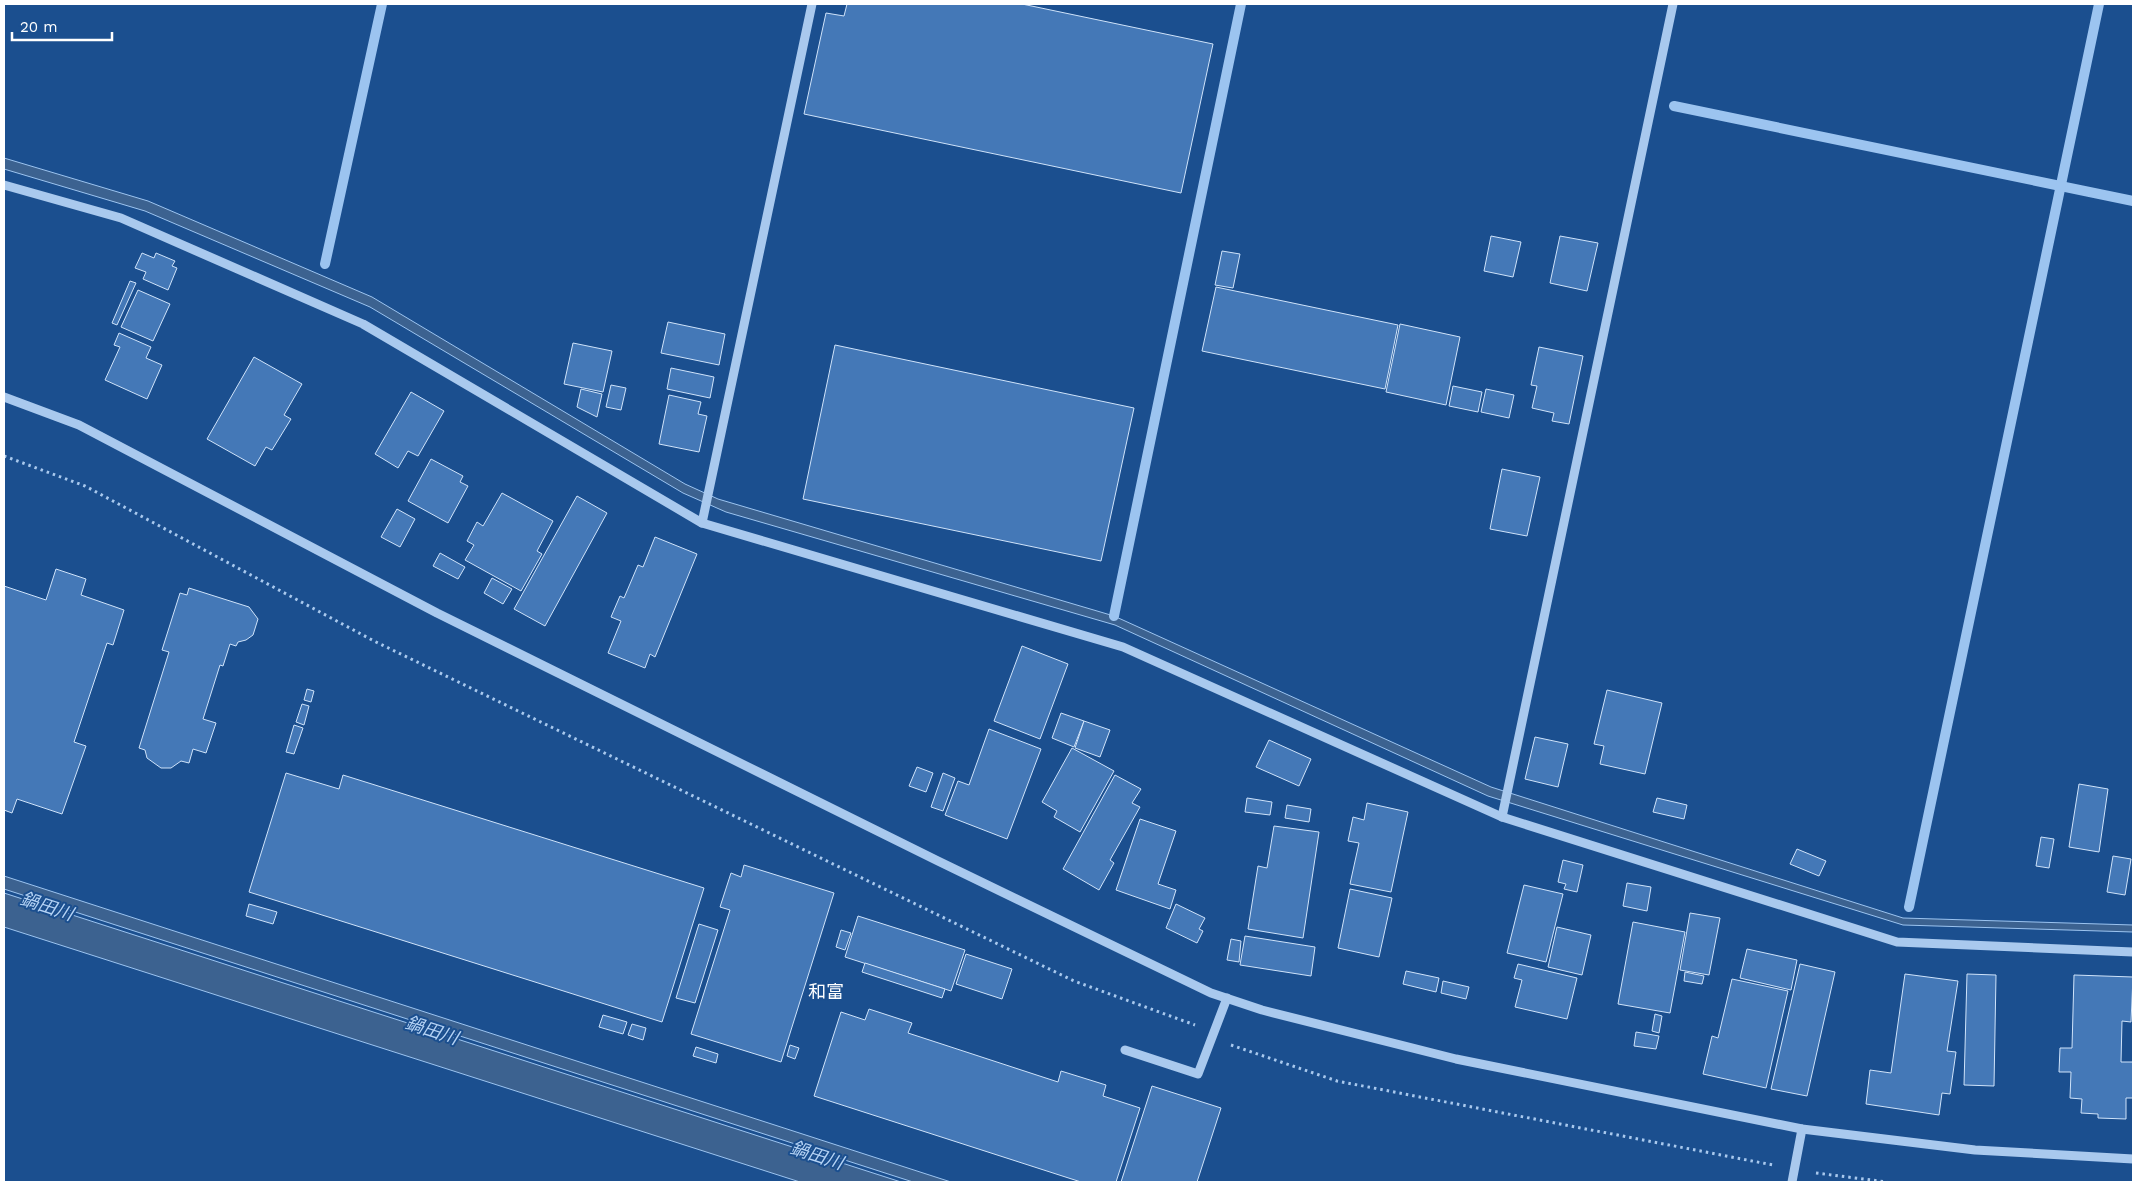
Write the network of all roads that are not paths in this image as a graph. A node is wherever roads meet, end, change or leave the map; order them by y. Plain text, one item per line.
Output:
1 (812, 4) edge
2 (1672, 4) edge
3 (4, 184) edge
4 (4, 397) edge
5 (702, 523) junction
6 (1503, 813) junction
7 (2133, 952) edge
8 (1227, 998) junction
9 (1125, 1050) dead end
10 (1802, 1129) junction
11 (2133, 1159) edge
12 (1792, 1182) edge

1 - 5 street
2 - 6 street
3 - 5 street
4 - 8 street
5 - 6 street
6 - 7 street
8 - 9 street
8 - 10 street
10 - 11 street
10 - 12 street

